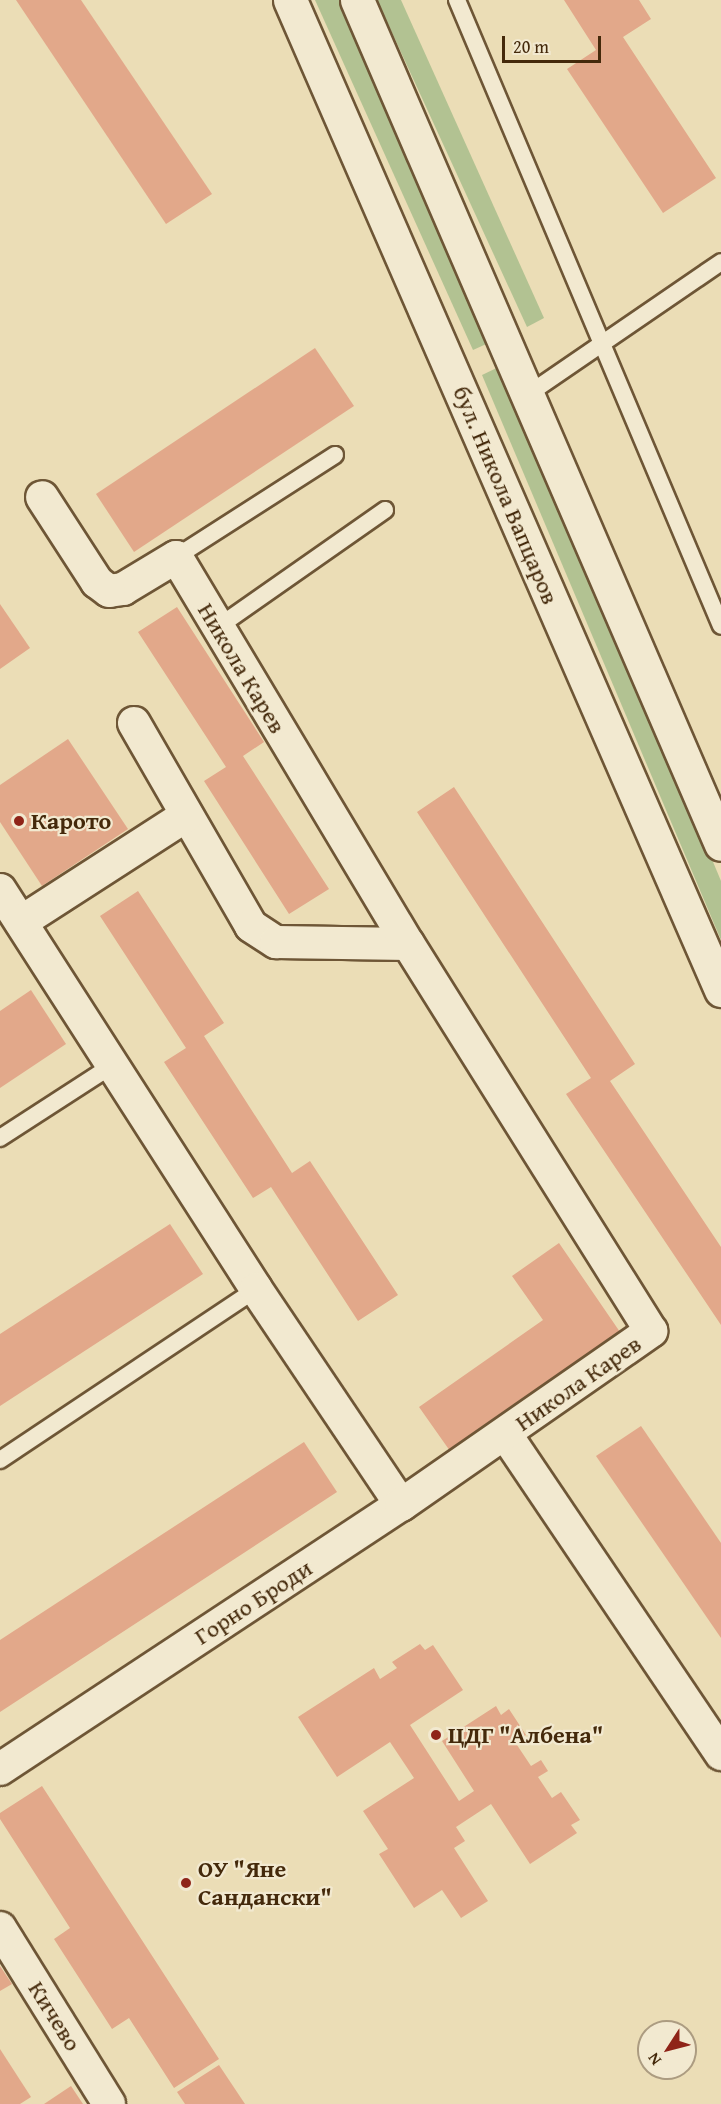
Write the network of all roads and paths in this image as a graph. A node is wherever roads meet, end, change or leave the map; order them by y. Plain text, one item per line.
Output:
1 (290, 0) edge
2 (357, 0) edge
3 (458, 0) edge
4 (721, 262) edge
5 (603, 345) junction
6 (527, 394) junction
7 (335, 455) dead end
8 (42, 497) dead end
9 (385, 510) dead end
10 (176, 556) junction
11 (721, 626) edge
12 (218, 627) junction
13 (134, 723) dead end
14 (187, 815) junction
15 (721, 844) edge
16 (0, 890) edge
17 (21, 922) junction
18 (408, 944) junction
19 (721, 990) edge
20 (113, 1065) junction
21 (0, 1138) edge
22 (256, 1289) junction
23 (506, 1435) junction
24 (0, 1460) edge
25 (401, 1505) junction
26 (721, 1754) edge
27 (0, 1769) edge
28 (0, 1928) edge
29 (110, 2104) edge

1 - 19 street, бул. Никола Вапцаров
2 - 6 street
3 - 5 lane
4 - 5 lane
5 - 6 lane
5 - 11 lane
6 - 15 street
7 - 10 lane
8 - 10 street
9 - 12 lane
10 - 12 street, Никола Карев
12 - 18 street, Никола Карев
13 - 14 street
14 - 17 street
14 - 18 street
16 - 17 street
17 - 20 street
18 - 23 street, Никола Карев
20 - 21 lane
20 - 22 street
22 - 24 lane
22 - 25 street
23 - 25 street, Горно Броди
23 - 26 street, Никола Карев
25 - 27 street, Горно Броди
28 - 29 street, Кичево

